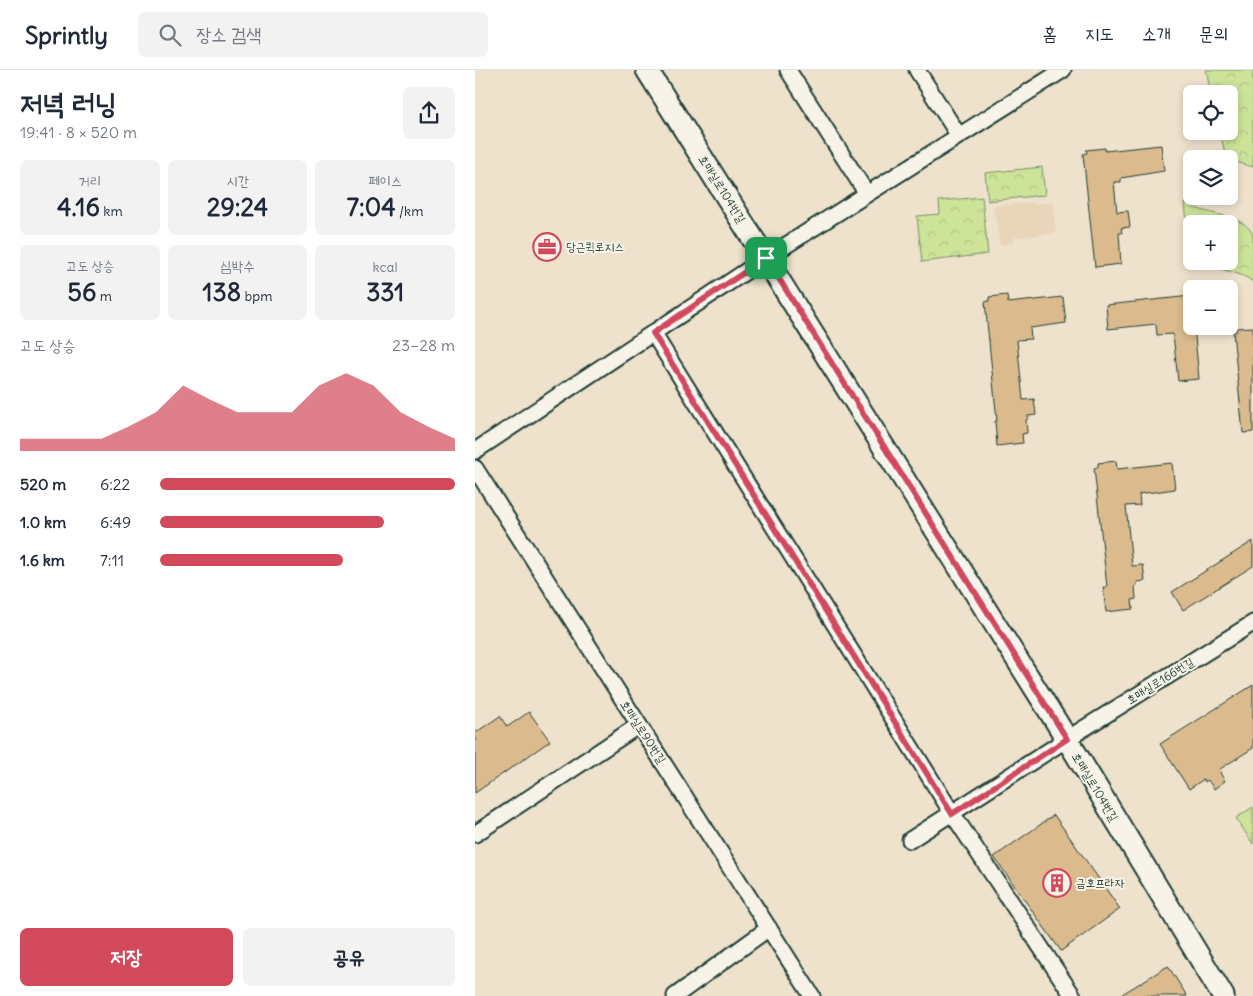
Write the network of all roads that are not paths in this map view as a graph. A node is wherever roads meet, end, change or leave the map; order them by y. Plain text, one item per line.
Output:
1 (647, 70) edge
2 (788, 70) edge
3 (917, 70) edge
4 (1063, 70) edge
5 (1042, 76) edge
6 (959, 136) junction
7 (867, 194) junction
8 (766, 258) junction
9 (653, 333) junction
10 (475, 451) edge
11 (475, 468) edge
12 (1253, 623) edge
13 (639, 725) junction
14 (1067, 739) junction
15 (952, 814) junction
16 (475, 834) edge
17 (910, 840) dead end
18 (769, 928) junction
19 (675, 996) edge
20 (812, 996) edge
21 (1073, 996) edge
22 (1223, 996) edge

1 - 8 street, 호매실로104번길
2 - 7 street
3 - 6 street
4 - 5 street
5 - 6 street
6 - 7 street
7 - 8 street
8 - 9 street
8 - 14 street, 호매실로104번길
9 - 10 street
9 - 15 street
11 - 13 street, 호매실로90번길
12 - 14 street, 호매실로166번길
13 - 16 street
13 - 18 street, 호매실로90번길
14 - 15 street, 호매실로166번길
14 - 22 street, 호매실로104번길
15 - 17 street, 호매실로166번길
15 - 21 street
18 - 19 street
18 - 20 street, 호매실로90번길

